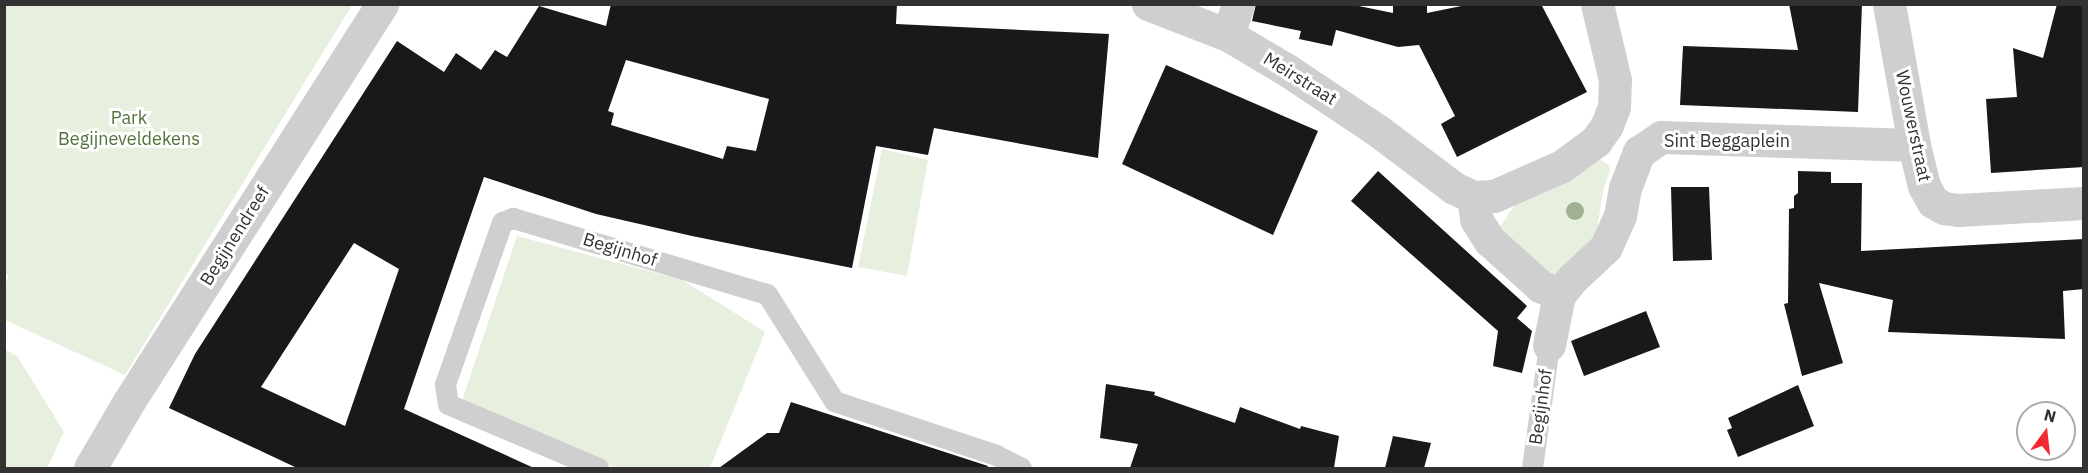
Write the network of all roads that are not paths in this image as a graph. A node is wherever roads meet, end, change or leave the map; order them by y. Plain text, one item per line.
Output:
1 (382, 4) edge
2 (1148, 4) edge
3 (1238, 4) edge
4 (1598, 4) edge
5 (1889, 4) edge
6 (1228, 35) junction
7 (1914, 145) junction
8 (1473, 197) junction
9 (2084, 203) edge
10 (1559, 295) junction
11 (1550, 345) joint
12 (90, 468) edge
13 (597, 468) edge
14 (1021, 468) edge
15 (1532, 468) edge

1 - 12 street, Begijnendreef
2 - 6 street, Meirstraat
3 - 6 street
4 - 8 street
5 - 7 street, Wouwerstraat
6 - 8 street, Meirstraat
7 - 9 street, Wouwerstraat
7 - 10 street, Sint Beggaplein
8 - 10 street
10 - 11 street
11 - 15 lane, Begijnhof
13 - 14 lane, Begijnhof

